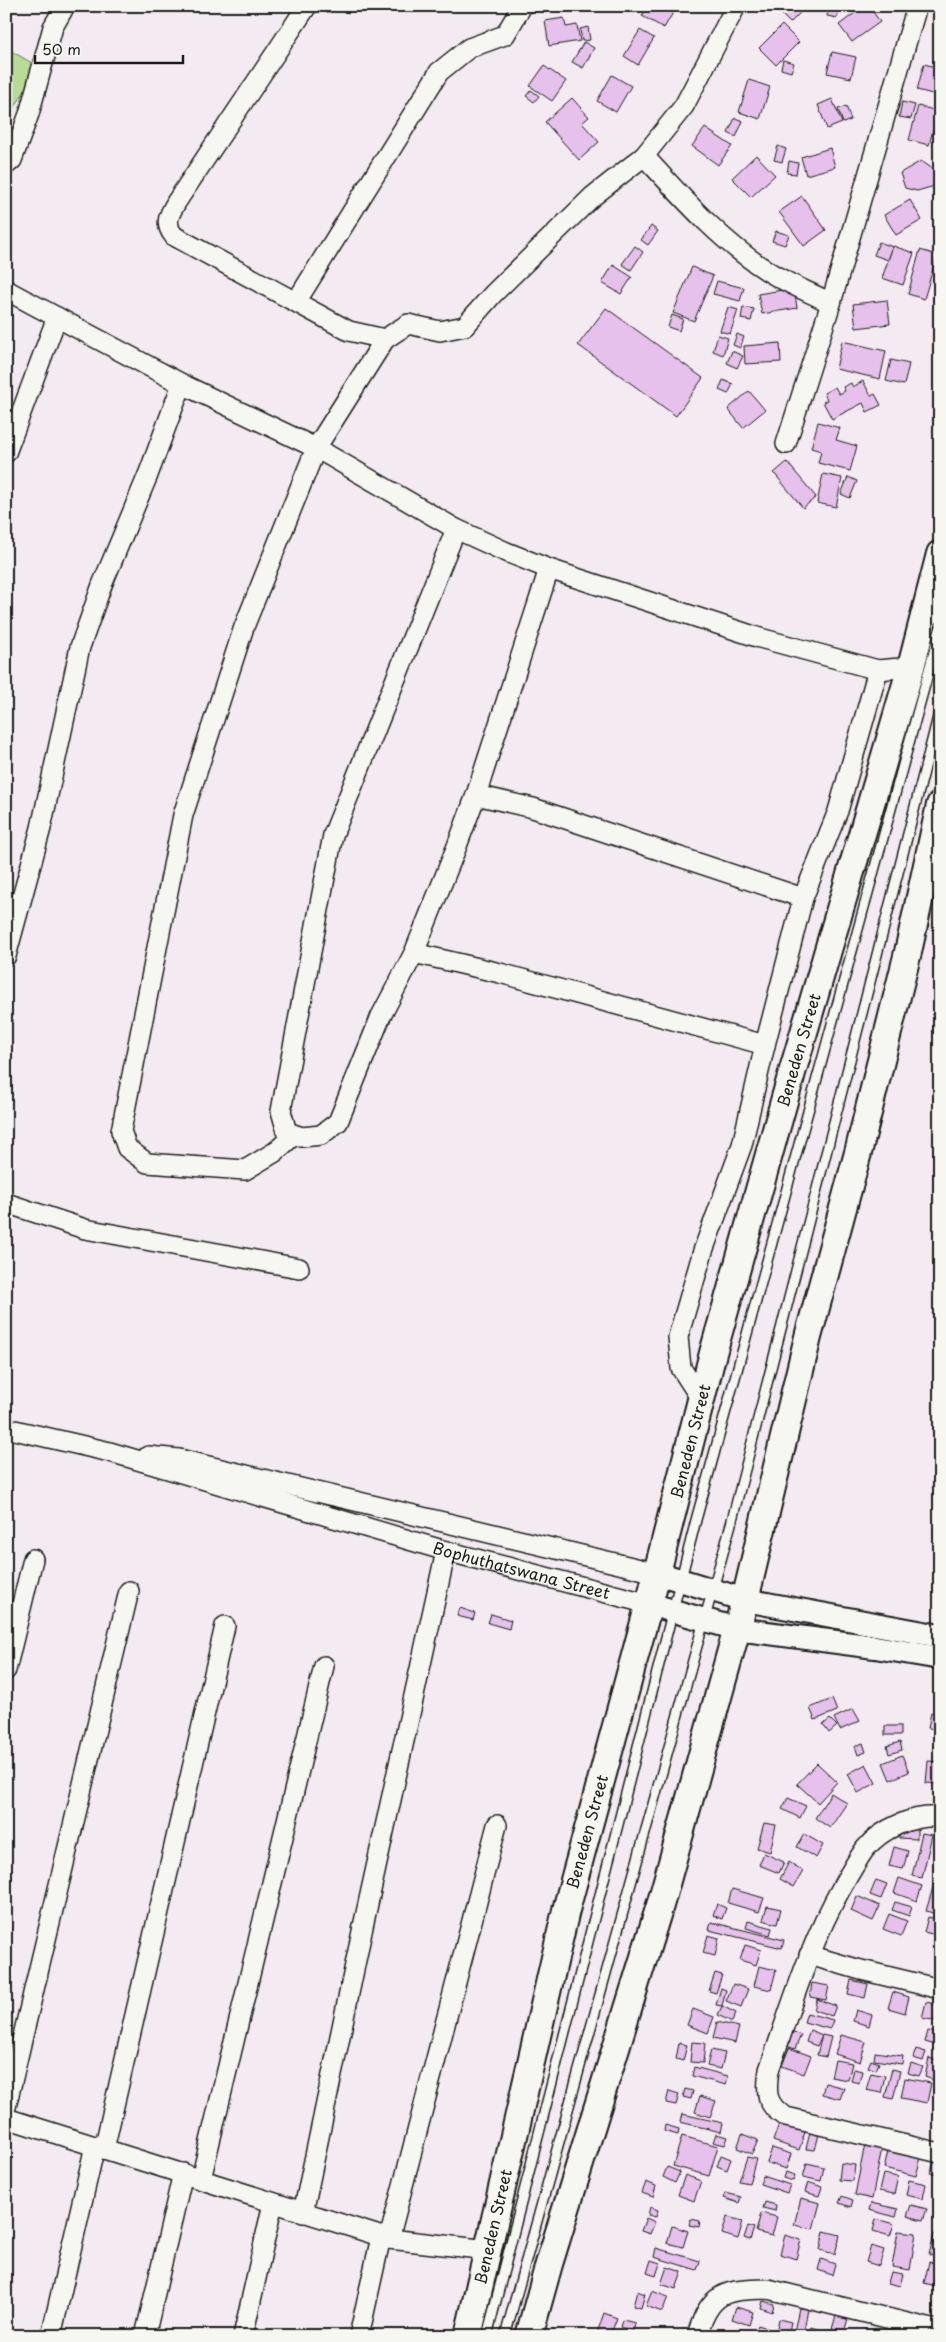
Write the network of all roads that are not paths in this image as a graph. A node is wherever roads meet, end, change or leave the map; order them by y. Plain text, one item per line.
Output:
1 (65, 6) edge
2 (307, 6) edge
3 (522, 6) edge
4 (736, 6) edge
5 (917, 6) edge
6 (644, 156) junction
7 (6, 165) edge
8 (6, 290) edge
9 (296, 302) junction
10 (831, 303) junction
11 (57, 317) junction
12 (385, 340) junction
13 (182, 384) junction
14 (786, 444) dead end
15 (316, 448) junction
16 (6, 453) edge
17 (456, 529) junction
18 (940, 554) edge
19 (549, 569) junction
20 (940, 630) edge
21 (911, 666) junction
22 (878, 670) junction
23 (940, 709) edge
24 (476, 795) junction
25 (940, 805) edge
26 (803, 898) junction
27 (414, 953) junction
28 (6, 956) edge
29 (764, 1045) junction
30 (294, 1135) junction
31 (6, 1203) edge
32 (299, 1268) dead end
33 (701, 1399) junction
34 (6, 1428) edge
35 (110, 1452) junction
36 (446, 1551) junction
37 (33, 1559) dead end
38 (656, 1573) junction
39 (681, 1580) junction
40 (712, 1590) junction
41 (129, 1591) dead end
42 (745, 1600) junction
43 (661, 1607) junction
44 (705, 1620) junction
45 (225, 1626) dead end
46 (737, 1629) junction
47 (940, 1636) edge
48 (940, 1658) edge
49 (324, 1666) dead end
50 (6, 1670) edge
51 (940, 1817) edge
52 (497, 1825) dead end
53 (809, 1954) junction
54 (940, 1989) edge
55 (6, 2107) edge
56 (6, 2118) edge
57 (100, 2147) junction
58 (940, 2153) edge
59 (183, 2173) junction
60 (201, 2179) junction
61 (273, 2203) junction
62 (303, 2213) junction
63 (385, 2238) junction
64 (489, 2250) junction
65 (940, 2331) edge
66 (51, 2336) edge
67 (145, 2336) edge
68 (243, 2336) edge
69 (359, 2336) edge
70 (468, 2336) edge
71 (487, 2336) edge
72 (505, 2336) edge
73 (529, 2336) edge
74 (698, 2336) edge

1 - 7 street
2 - 9 street
3 - 9 street
4 - 6 street
5 - 10 street
6 - 10 street
6 - 12 street
8 - 11 street
9 - 12 street
10 - 14 street
11 - 13 street
11 - 16 street
12 - 15 street
13 - 15 street
13 - 28 street
15 - 17 street
15 - 30 street
17 - 19 street
17 - 30 street
18 - 21 main road, Beneden Street
19 - 22 street
19 - 24 street
20 - 39 lane
21 - 22 street
21 - 33 main road, Beneden Street
22 - 26 street
23 - 40 lane
24 - 26 street
24 - 27 street
25 - 42 main road
26 - 29 street
27 - 29 street
27 - 30 street
29 - 33 street
31 - 32 street
33 - 38 main road, Beneden Street
34 - 35 street, Bophuthatswana Street
35 - 36 street, Bophuthatswana Street
35 - 38 street, Bophuthatswana Street
36 - 43 street, Bophuthatswana Street
36 - 62 street
37 - 50 street
38 - 39 street, Bophuthatswana Street
38 - 43 main road, Beneden Street
39 - 40 street, Bophuthatswana Street
39 - 43 lane
40 - 42 street, Bophuthatswana Street
40 - 44 lane
41 - 55 street
42 - 46 main road
42 - 47 street, Bophuthatswana Street
43 - 44 street, Bophuthatswana Street
43 - 64 main road, Beneden Street
43 - 71 lane
44 - 46 street, Bophuthatswana Street
44 - 72 lane
45 - 57 street
46 - 48 street, Bophuthatswana Street
46 - 73 main road
49 - 60 street
51 - 53 street
52 - 63 street
53 - 54 street
53 - 58 street
56 - 57 street
57 - 59 street
57 - 66 street
59 - 60 street
59 - 67 street
60 - 61 street
61 - 62 street
61 - 68 street
62 - 63 street
63 - 64 street
63 - 69 street
64 - 70 main road, Beneden Street
65 - 74 street

